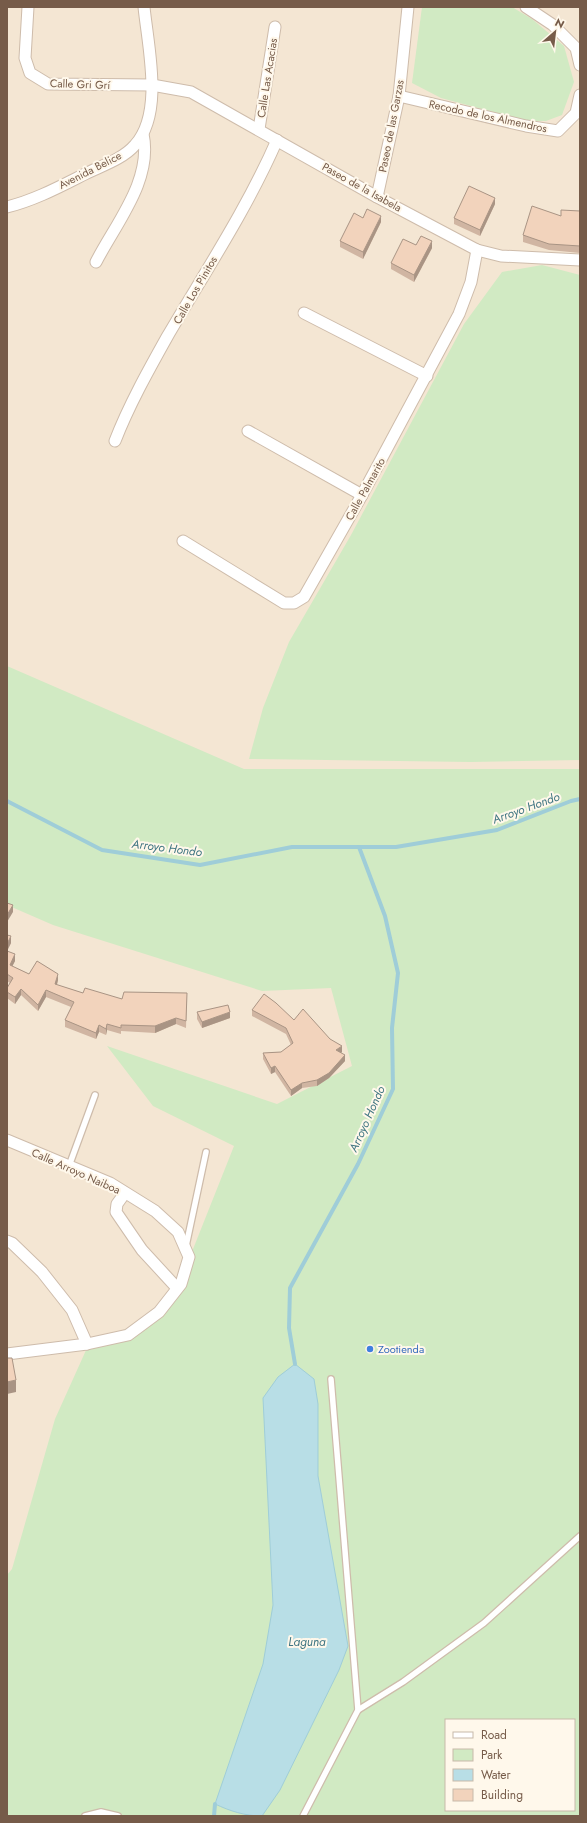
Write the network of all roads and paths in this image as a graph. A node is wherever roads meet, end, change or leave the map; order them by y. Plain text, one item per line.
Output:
1 (28, 7) edge
2 (144, 7) edge
3 (408, 7) edge
4 (526, 7) edge
5 (275, 26) dead end
6 (580, 65) edge
7 (152, 85) junction
8 (580, 95) edge
9 (399, 96) junction
10 (259, 129) junction
11 (143, 134) junction
12 (277, 140) junction
13 (377, 197) junction
14 (7, 207) edge
15 (477, 250) junction
16 (580, 260) edge
17 (96, 262) dead end
18 (304, 313) dead end
19 (426, 376) junction
20 (248, 431) dead end
21 (115, 441) dead end
22 (362, 495) junction
23 (183, 541) dead end
24 (95, 1095) dead end
25 (7, 1140) edge
26 (206, 1152) dead end
27 (69, 1166) junction
28 (125, 1193) junction
29 (7, 1241) edge
30 (187, 1253) junction
31 (177, 1288) junction
32 (87, 1344) junction
33 (7, 1354) edge
34 (331, 1379) dead end
35 (580, 1536) edge
36 (358, 1710) junction
37 (85, 1816) edge
38 (118, 1816) edge
39 (303, 1816) edge

1 - 7 street, Calle Gri Grí
2 - 7 street, Avenida Belice
3 - 9 street, Paseo de las Garzas
4 - 6 street
5 - 10 street, Calle Las Acacias
7 - 10 street, Paseo de la Isabela
7 - 11 street, Avenida Belice
8 - 9 street, Recodo de los Almendros
9 - 13 street, Paseo de las Garzas
10 - 12 street, Paseo de la Isabela
11 - 14 street, Avenida Belice
11 - 17 street
12 - 13 street, Paseo de la Isabela
12 - 21 street, Calle Los Pinitos
13 - 15 street, Paseo de la Isabela
15 - 16 street, Paseo de la Isabela
15 - 19 street, Calle Palmarito
18 - 19 street
19 - 22 street, Calle Palmarito
20 - 22 street
22 - 23 street, Calle Palmarito
24 - 27 lane
25 - 27 street, Calle Arroyo Naiboa
26 - 30 lane
27 - 28 street, Calle Arroyo Naiboa
28 - 30 street, Calle Arroyo Naiboa
28 - 31 street
29 - 32 street
30 - 31 street
31 - 32 street
32 - 33 street
34 - 36 lane
35 - 36 lane
36 - 39 lane
37 - 38 lane

